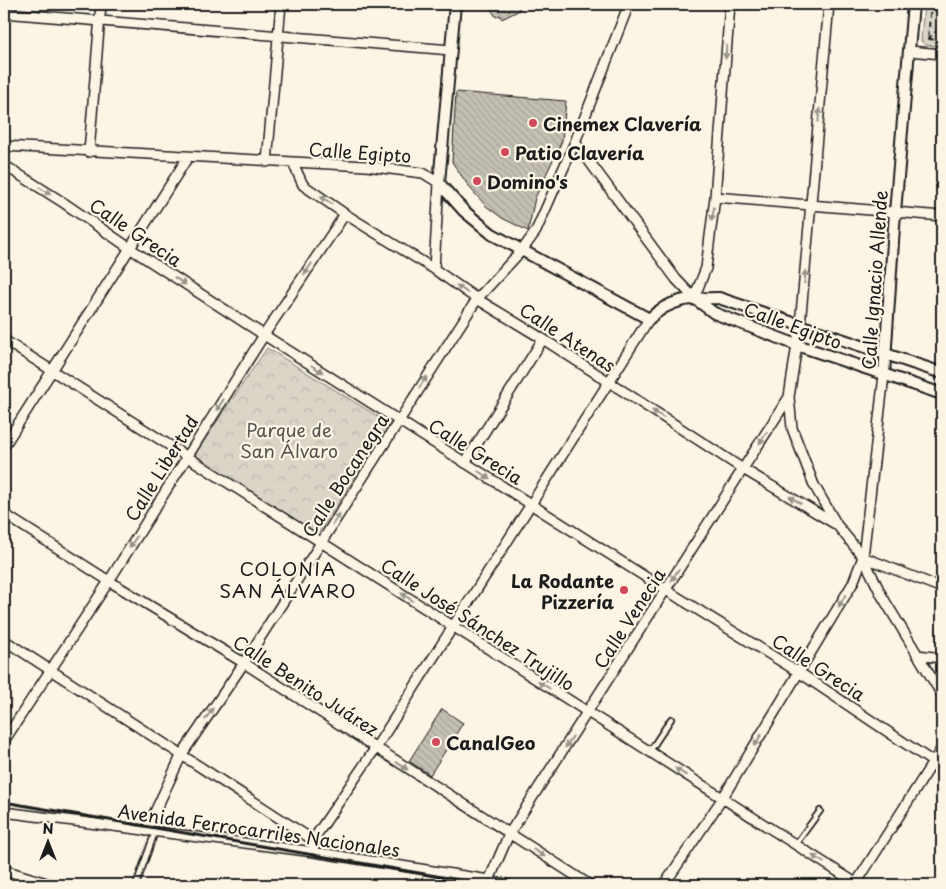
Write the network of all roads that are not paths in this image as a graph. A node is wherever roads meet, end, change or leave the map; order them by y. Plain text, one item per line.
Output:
1 (101, 4) edge
2 (281, 4) edge
3 (455, 4) edge
4 (629, 4) edge
5 (730, 4) edge
6 (829, 4) edge
7 (913, 4) edge
8 (4, 13) edge
9 (100, 21) junction
10 (278, 36) junction
11 (451, 50) junction
12 (909, 51) junction
13 (942, 54) edge
14 (575, 142) junction
15 (4, 146) edge
16 (89, 152) junction
17 (188, 157) junction
18 (267, 162) junction
19 (293, 163) junction
20 (4, 165) edge
21 (439, 183) junction
22 (715, 197) junction
23 (812, 205) junction
24 (895, 212) junction
25 (345, 214) junction
26 (942, 216) edge
27 (131, 249) junction
28 (523, 249) junction
29 (434, 269) junction
30 (694, 298) junction
31 (477, 299) junction
32 (649, 319) junction
33 (800, 326) junction
34 (264, 335) junction
35 (543, 339) junction
36 (4, 340) edge
37 (797, 345) junction
38 (886, 355) junction
39 (52, 372) junction
40 (942, 373) edge
41 (884, 375) junction
42 (610, 382) junction
43 (942, 394) edge
44 (789, 397) junction
45 (399, 420) junction
46 (4, 446) edge
47 (187, 458) junction
48 (465, 462) junction
49 (743, 469) junction
50 (532, 505) junction
51 (4, 514) edge
52 (837, 525) junction
53 (321, 542) junction
54 (863, 557) junction
55 (109, 581) junction
56 (942, 588) edge
57 (666, 590) junction
58 (453, 627) junction
59 (4, 640) edge
60 (917, 655) junction
61 (942, 658) edge
62 (244, 663) junction
63 (50, 671) junction
64 (800, 673) junction
65 (942, 695) edge
66 (587, 713) junction
67 (671, 719) dead end
68 (4, 740) edge
69 (942, 748) edge
70 (375, 749) junction
71 (650, 751) junction
72 (182, 754) junction
73 (933, 762) junction
74 (722, 799) junction
75 (820, 811) dead end
76 (4, 812) edge
77 (150, 831) junction
78 (509, 834) junction
79 (313, 840) junction
80 (796, 845) junction
81 (314, 852) junction
82 (4, 870) edge
83 (25, 881) edge
84 (488, 883) edge
85 (53, 885) edge
86 (136, 885) edge
87 (509, 885) edge
88 (590, 885) edge
89 (664, 885) edge
90 (857, 885) edge

1 - 9 street
2 - 10 street
3 - 11 street
4 - 14 street, Calle Bocanegra
5 -> 22 street
23 -> 6 street
7 - 12 street, Calle Ignacio Allende
8 - 9 street
9 - 10 street
9 - 16 street
10 - 11 street
10 - 18 street
11 - 21 street
12 - 13 street
12 - 24 street, Calle Ignacio Allende
14 - 28 street, Calle Bocanegra
14 - 30 street
15 - 16 street, Calle Egipto
16 - 17 street, Calle Egipto
17 - 18 street, Calle Egipto
17 - 27 street
18 - 19 street, Calle Egipto
19 - 21 street, Calle Egipto
25 -> 19 street, Calle Atenas
20 -> 27 street, Calle Grecia
21 - 28 street, Calle Egipto
21 - 29 street
22 - 23 street
22 -> 30 street
23 - 24 street
33 -> 23 street
24 - 26 street
24 - 38 street, Calle Ignacio Allende
25 - 29 street, Calle Atenas
25 -> 34 street, Calle Libertad
27 -> 34 street, Calle Grecia
27 - 39 street
28 - 31 street, Calle Bocanegra
28 - 32 street, Calle Egipto
31 -> 29 street, Calle Atenas
30 - 32 street, Calle Egipto
30 - 33 street, Calle Egipto
30 - 37 street, Calle Egipto
31 - 35 street, Calle Atenas
45 -> 31 street, Calle Bocanegra
32 - 42 street
33 - 37 street
33 - 38 street, Calle Egipto
34 -> 45 street, Calle Grecia
34 -> 47 street, Calle Libertad
35 - 42 street, Calle Atenas
35 - 48 street
36 - 39 street, Calle José Sánchez Trujillo
37 - 41 street, Calle Egipto
37 - 44 street
38 - 40 street, Calle Egipto
38 - 41 street, Calle Ignacio Allende
39 - 46 street
39 - 47 street, Calle José Sánchez Trujillo
41 - 43 street, Calle Egipto
41 - 54 street, Calle Ignacio Allende
49 -> 42 street, Calle Atenas
42 - 50 street
44 -> 49 street, Calle Venecia
44 - 52 street
45 - 48 street, Calle Grecia
53 -> 45 street, Calle Bocanegra
47 - 53 street, Calle José Sánchez Trujillo
47 -> 55 street, Calle Libertad
48 -> 50 street, Calle Grecia
52 -> 49 street, Calle Atenas
49 -> 57 street, Calle Venecia
50 - 57 street, Calle Grecia
50 - 58 street
51 - 55 street, Calle Benito Juárez
52 - 54 street
58 -> 53 street, Calle José Sánchez Trujillo
53 - 62 street, Calle Bocanegra
54 - 56 street
54 - 60 street
54 -> 64 street, Calle Ignacio Allende
55 - 62 street, Calle Benito Juárez
55 - 63 street, Calle Libertad
57 - 64 street, Calle Grecia
57 - 66 street, Calle Venecia
66 -> 58 street, Calle José Sánchez Trujillo
58 - 70 street
59 - 63 street
60 - 61 street
60 - 65 street
62 - 70 street, Calle Benito Juárez
72 -> 62 street, Calle Bocanegra
63 - 68 street, Calle Libertad
63 - 72 street
64 - 73 street, Calle Grecia
64 -> 74 street, Calle Ignacio Allende
66 - 71 street, Calle José Sánchez Trujillo
66 -> 78 street, Calle Venecia
67 - 71 lane
69 - 73 street
70 -> 78 street, Calle Benito Juárez
70 - 79 street
74 -> 71 street, Calle José Sánchez Trujillo
72 - 77 street, Calle Bocanegra
72 - 79 street
73 - 90 street
74 - 80 street, Calle José Sánchez Trujillo
74 - 89 street, Calle Ignacio Allende
75 - 80 lane
76 - 77 street, Avenida Ferrocarriles Nacionales
77 - 81 street, Avenida Ferrocarriles Nacionales
77 - 86 lane
78 - 84 street, Calle Venecia
78 -> 88 street, Calle Benito Juárez
79 - 81 street
90 -> 80 street, Calle José Sánchez Trujillo
81 - 84 street, Avenida Ferrocarriles Nacionales
82 - 83 street
83 - 85 street
84 - 87 street, Avenida Ferrocarriles Nacionales

